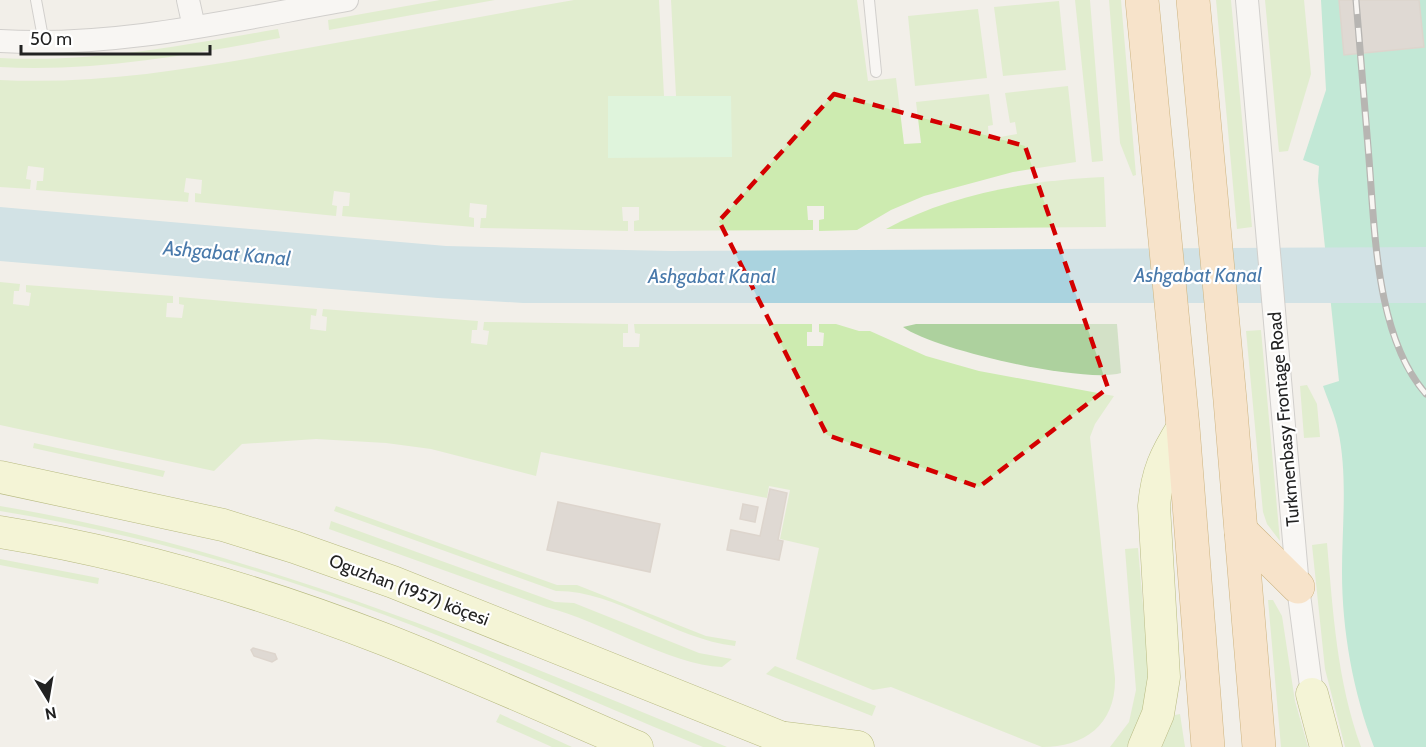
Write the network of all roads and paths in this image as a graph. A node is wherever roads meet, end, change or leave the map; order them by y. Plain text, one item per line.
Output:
1 (36, 0) edge
2 (188, 0) edge
3 (348, 0) edge
4 (869, 0) edge
5 (1142, 0) edge
6 (1193, 0) edge
7 (1247, 0) edge
8 (194, 27) junction
9 (0, 40) edge
10 (44, 43) junction
11 (876, 72) dead end
12 (1181, 414) junction
13 (0, 477) edge
14 (1241, 531) junction
15 (0, 532) edge
16 (1298, 587) junction
17 (1312, 694) joint
18 (794, 742) edge
19 (637, 747) edge
20 (858, 747) edge
21 (1144, 747) edge
22 (1208, 747) edge
23 (1259, 747) edge
24 (1326, 747) edge

1 - 10 lane
2 - 8 street
3 - 8 street
4 - 11 lane
5 - 12 main road
6 - 14 main road
7 - 16 street, Turkmenbasy Frontage Road
8 - 10 street
9 - 10 street
12 - 21 main road
12 - 22 main road
13 - 18 main road, Oguzhan (1957) köçesi
14 - 16 main road
14 - 23 main road
15 - 19 main road
16 - 17 street, Turkmenbasy Frontage Road
17 - 24 main road
18 - 20 main road, Oguzhan (1957) köçesi

